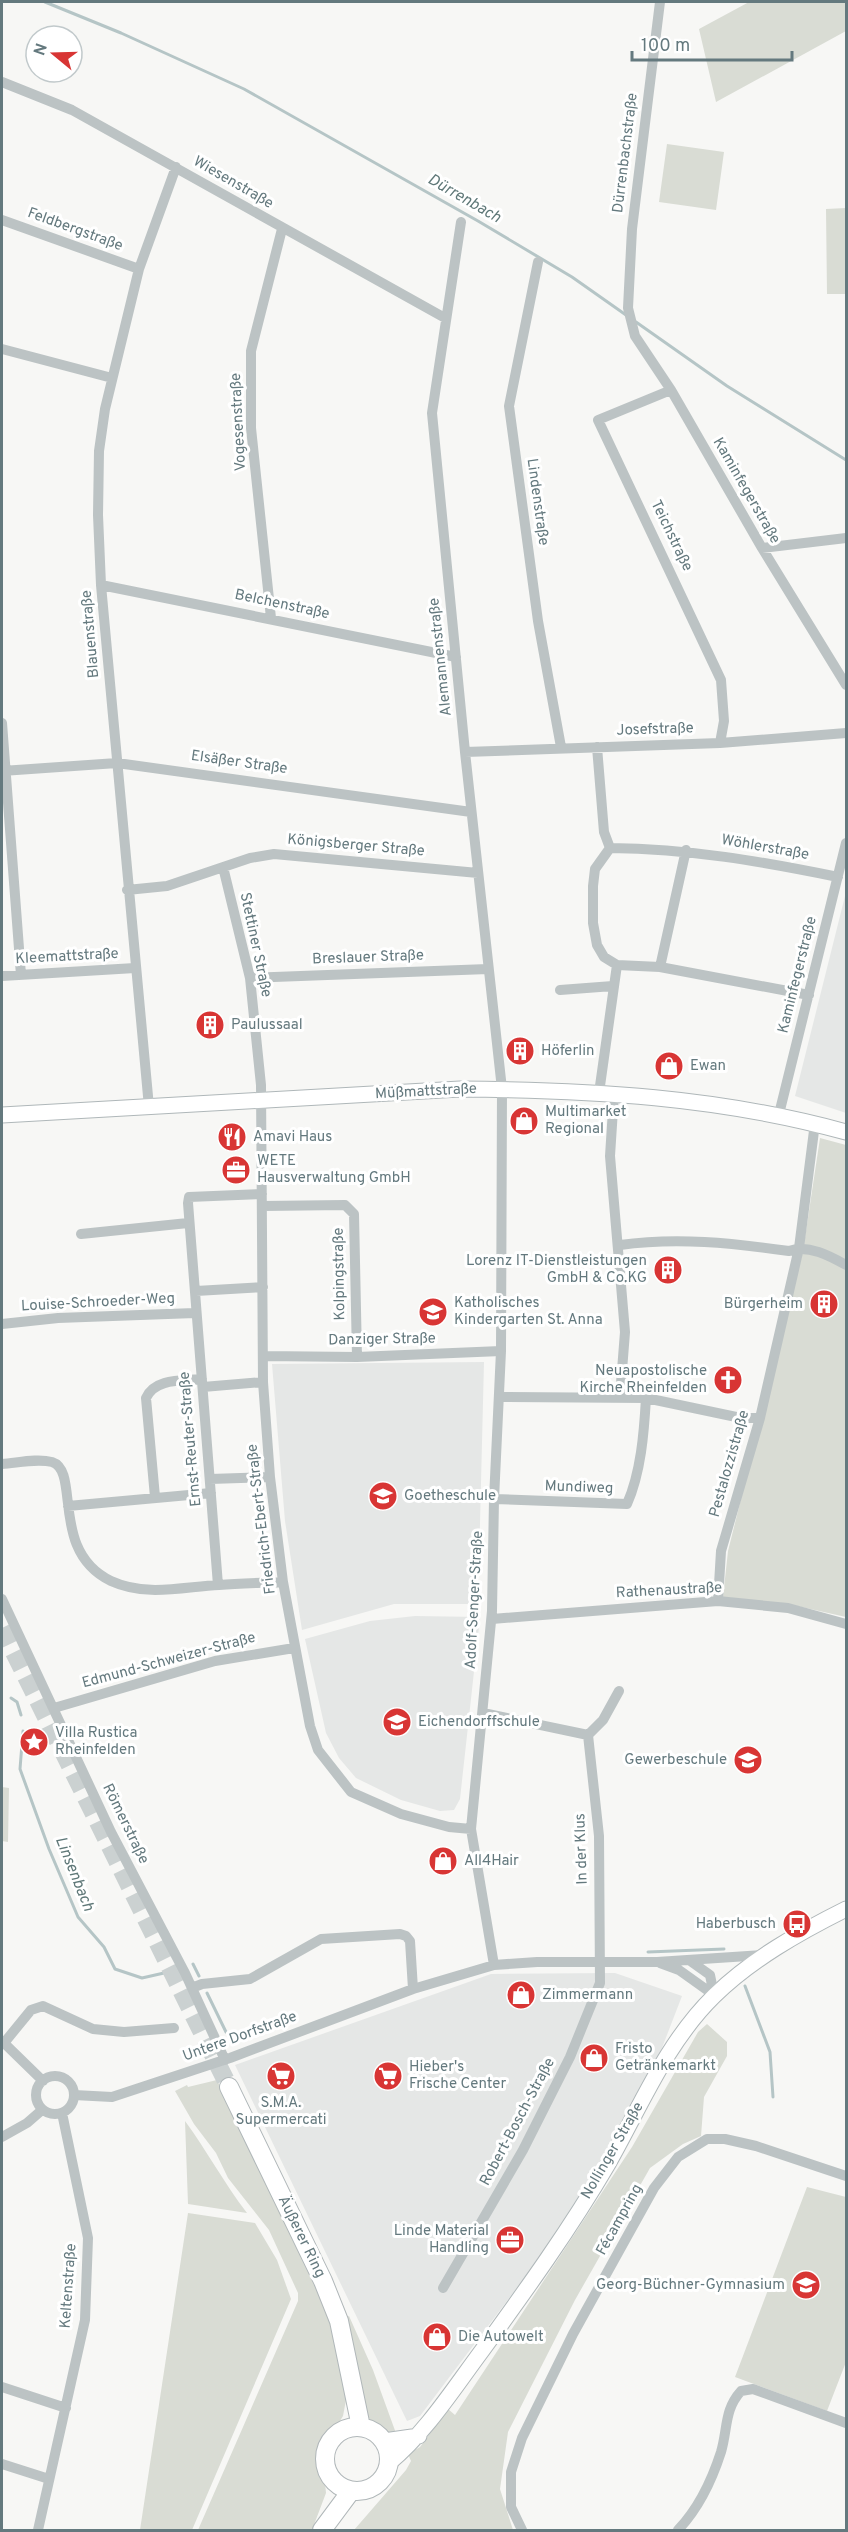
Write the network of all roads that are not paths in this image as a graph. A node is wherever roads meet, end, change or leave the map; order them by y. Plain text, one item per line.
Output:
1 (660, 2) edge
2 (2, 82) edge
3 (176, 167) junction
4 (2, 220) edge
5 (461, 222) dead end
6 (282, 229) junction
7 (538, 262) dead end
8 (139, 269) junction
9 (628, 308) joint
10 (445, 318) junction
11 (2, 349) edge
12 (112, 378) junction
13 (671, 390) junction
14 (846, 538) edge
15 (762, 548) junction
16 (101, 585) junction
17 (271, 618) junction
18 (456, 657) junction
19 (846, 685) edge
20 (2, 723) edge
21 (846, 733) edge
22 (720, 742) junction
23 (561, 747) junction
24 (597, 747) junction
25 (465, 752) junction
26 (117, 763) junction
27 (4, 771) edge
28 (471, 812) junction
29 (846, 843) edge
30 (610, 848) junction
31 (686, 850) junction
32 (223, 867) junction
33 (478, 873) junction
34 (838, 877) junction
35 (127, 890) junction
36 (617, 965) junction
37 (660, 967) junction
38 (135, 968) junction
39 (488, 969) junction
40 (21, 975) junction
41 (2, 976) edge
42 (250, 978) junction
43 (613, 986) junction
44 (560, 990) dead end
45 (809, 995) junction
46 (502, 1089) junction
47 (607, 1093) junction
48 (262, 1102) junction
49 (149, 1107) junction
50 (779, 1114) junction
51 (2, 1115) edge
52 (815, 1124) junction
53 (846, 1132) edge
54 (262, 1194) junction
55 (263, 1206) junction
56 (188, 1223) junction
57 (81, 1234) dead end
58 (620, 1245) junction
59 (799, 1248) junction
60 (846, 1265) edge
61 (263, 1287) junction
62 (196, 1291) junction
63 (195, 1313) junction
64 (2, 1324) edge
65 (501, 1351) junction
66 (263, 1356) junction
67 (357, 1357) junction
68 (263, 1382) junction
69 (203, 1383) junction
70 (620, 1396) junction
71 (499, 1397) junction
72 (646, 1398) junction
73 (760, 1418) junction
74 (2, 1464) edge
75 (270, 1477) junction
76 (210, 1479) junction
77 (211, 1493) junction
78 (155, 1497) junction
79 (494, 1499) junction
80 (69, 1506) junction
81 (283, 1582) junction
82 (218, 1585) junction
83 (2, 1599) edge
84 (718, 1601) junction
85 (492, 1619) junction
86 (846, 1623) edge
87 (294, 1648) junction
88 (619, 1691) dead end
89 (54, 1708) junction
90 (483, 1713) junction
91 (588, 1735) junction
92 (471, 1828) junction
93 (846, 1909) edge
94 (763, 1955) junction
95 (688, 1959) junction
96 (598, 1962) junction
97 (657, 1962) junction
98 (494, 1965) junction
99 (192, 1988) junction
100 (413, 1989) junction
101 (714, 1995) junction
102 (174, 2028) dead end
103 (3, 2042) edge
104 (225, 2060) junction
105 (43, 2081) junction
106 (229, 2087) tunnel mouth
107 (74, 2095) junction
108 (42, 2109) junction
109 (62, 2113) junction
110 (2, 2137) edge
111 (846, 2176) edge
112 (443, 2288) dead end
113 (2, 2387) edge
114 (66, 2408) junction
115 (846, 2422) edge
116 (353, 2428) junction
117 (419, 2436) junction
118 (384, 2441) junction
119 (389, 2463) junction
120 (2, 2464) edge
121 (49, 2479) junction
122 (344, 2488) junction
123 (323, 2527) edge
124 (38, 2530) edge
125 (522, 2530) edge
126 (678, 2530) edge

1 - 9 street, Dürrenbachstraße
2 - 3 street, Wiesenstraße
3 - 6 street, Wiesenstraße
3 - 8 street, Blauenstraße
4 - 8 street, Feldbergstraße
5 - 10 street, Alemannenstraße
6 - 10 street, Wiesenstraße
6 - 17 street, Vogesenstraße
7 - 23 street, Lindenstraße
8 - 12 street, Blauenstraße
9 - 13 street, Kaminfegerstraße
10 - 18 street, Alemannenstraße
11 - 12 street
12 - 16 street, Blauenstraße
13 - 15 street, Kaminfegerstraße
13 - 22 street, Teichstraße
14 - 15 street
15 - 19 street, Kaminfegerstraße
16 - 17 street, Belchenstraße
16 - 26 street, Blauenstraße
17 - 18 street, Belchenstraße
18 - 25 street, Alemannenstraße
20 - 27 street
21 - 22 street, Josefstraße
22 - 24 street, Josefstraße
23 - 24 street, Josefstraße
23 - 25 street, Josefstraße
24 - 30 street
25 - 28 street, Alemannenstraße
26 - 27 street, Elsäßer Straße
26 - 28 street, Elsäßer Straße
26 - 35 street, Blauenstraße
27 - 40 street
28 - 33 street, Alemannenstraße
29 - 34 street, Kaminfegerstraße
30 - 31 street, Wöhlerstraße
30 - 36 street
31 - 34 street, Wöhlerstraße
31 - 37 street
32 - 33 street, Königsberger Straße
32 - 35 street, Königsberger Straße
32 - 42 street, Stettiner Straße
33 - 39 street, Alemannenstraße
34 - 45 street, Kaminfegerstraße
35 - 38 street, Blauenstraße
36 - 37 street
36 - 43 street
37 - 45 street
38 - 40 street, Kleemattstraße
38 - 49 street, Blauenstraße
39 - 42 street, Breslauer Straße
39 - 46 street, Alemannenstraße
40 - 41 street, Kleemattstraße
42 - 48 street, Stettiner Straße
43 - 44 street
43 - 47 street
45 - 50 street, Kaminfegerstraße
46 - 47 street, Müßmattstraße
46 - 48 street, Müßmattstraße
46 - 65 street, Adolf-Senger-Straße
47 - 50 street, Müßmattstraße
47 - 58 street
48 - 49 street, Müßmattstraße
48 - 54 street, Friedrich-Ebert-Straße
49 - 51 street, Müßmattstraße
50 - 52 street, Müßmattstraße
52 - 53 street, Müßmattstraße
52 - 59 street, Pestalozzistraße
54 - 55 street, Friedrich-Ebert-Straße
54 - 56 street, Ernst-Reuter-Straße
55 - 61 street, Friedrich-Ebert-Straße
55 - 67 street, Kolpingstraße
56 - 57 street
56 - 62 street, Ernst-Reuter-Straße
58 - 59 street
58 - 70 street
59 - 60 street
59 - 73 street, Pestalozzistraße
61 - 62 street
61 - 66 street, Friedrich-Ebert-Straße
62 - 63 street, Ernst-Reuter-Straße
63 - 64 street, Louise-Schroeder-Weg
63 - 69 street, Ernst-Reuter-Straße
65 - 67 street, Danziger Straße
65 - 71 street, Adolf-Senger-Straße
66 - 67 street, Danziger Straße
66 - 68 street, Friedrich-Ebert-Straße
68 - 69 street
68 - 75 street, Friedrich-Ebert-Straße
69 - 76 street, Ernst-Reuter-Straße
69 - 78 street
70 - 71 street
70 - 72 street
71 - 79 street, Adolf-Senger-Straße
72 - 73 street
72 - 79 street, Mundiweg
73 - 84 street, Pestalozzistraße
74 - 80 street
75 - 76 street
75 - 81 street, Friedrich-Ebert-Straße
76 - 77 street, Ernst-Reuter-Straße
77 - 78 street
77 - 82 street, Ernst-Reuter-Straße
78 - 80 street
79 - 85 street, Adolf-Senger-Straße
80 - 82 street
81 - 82 street
81 - 87 street, Friedrich-Ebert-Straße
83 - 89 street, Römerstraße
84 - 85 street, Rathenaustraße
84 - 86 street, Rathenaustraße
85 - 90 street, Adolf-Senger-Straße
87 - 89 street, Edmund-Schweizer-Straße
87 - 92 street, Friedrich-Ebert-Straße
88 - 91 street
89 - 99 street, Römerstraße
90 - 91 street
90 - 92 street, Adolf-Senger-Straße
91 - 96 street, In der Klus
92 - 98 street, Adolf-Senger-Straße
93 - 94 street, Nollinger Straße
94 - 95 street, Untere Dorfstraße
94 - 101 street, Nollinger Straße
95 - 97 street, Untere Dorfstraße
95 - 101 street
96 - 97 street, Untere Dorfstraße
96 - 98 street, Untere Dorfstraße
96 - 112 street, Robert-Bosch-Straße
97 - 101 street, Untere Dorfstraße
98 - 100 street, Untere Dorfstraße
99 - 100 street
99 - 104 street, Römerstraße
100 - 104 street, Untere Dorfstraße
101 - 117 street, Nollinger Straße
102 - 103 street
103 - 105 street
104 - 107 street, Untere Dorfstraße
105 - 107 street
105 - 108 street
106 - 116 main road, Äußerer Ring
107 - 109 street
108 - 109 street
108 - 110 street
109 - 114 street, Keltenstraße
111 - 125 street, Fécampring
113 - 114 street
114 - 121 street, Keltenstraße
115 - 126 street
116 - 118 main road
116 - 122 main road
117 - 118 street
117 - 119 street, Nollinger Straße
118 - 119 main road
119 - 122 main road
120 - 121 street
121 - 124 street, Keltenstraße
122 - 123 main road

